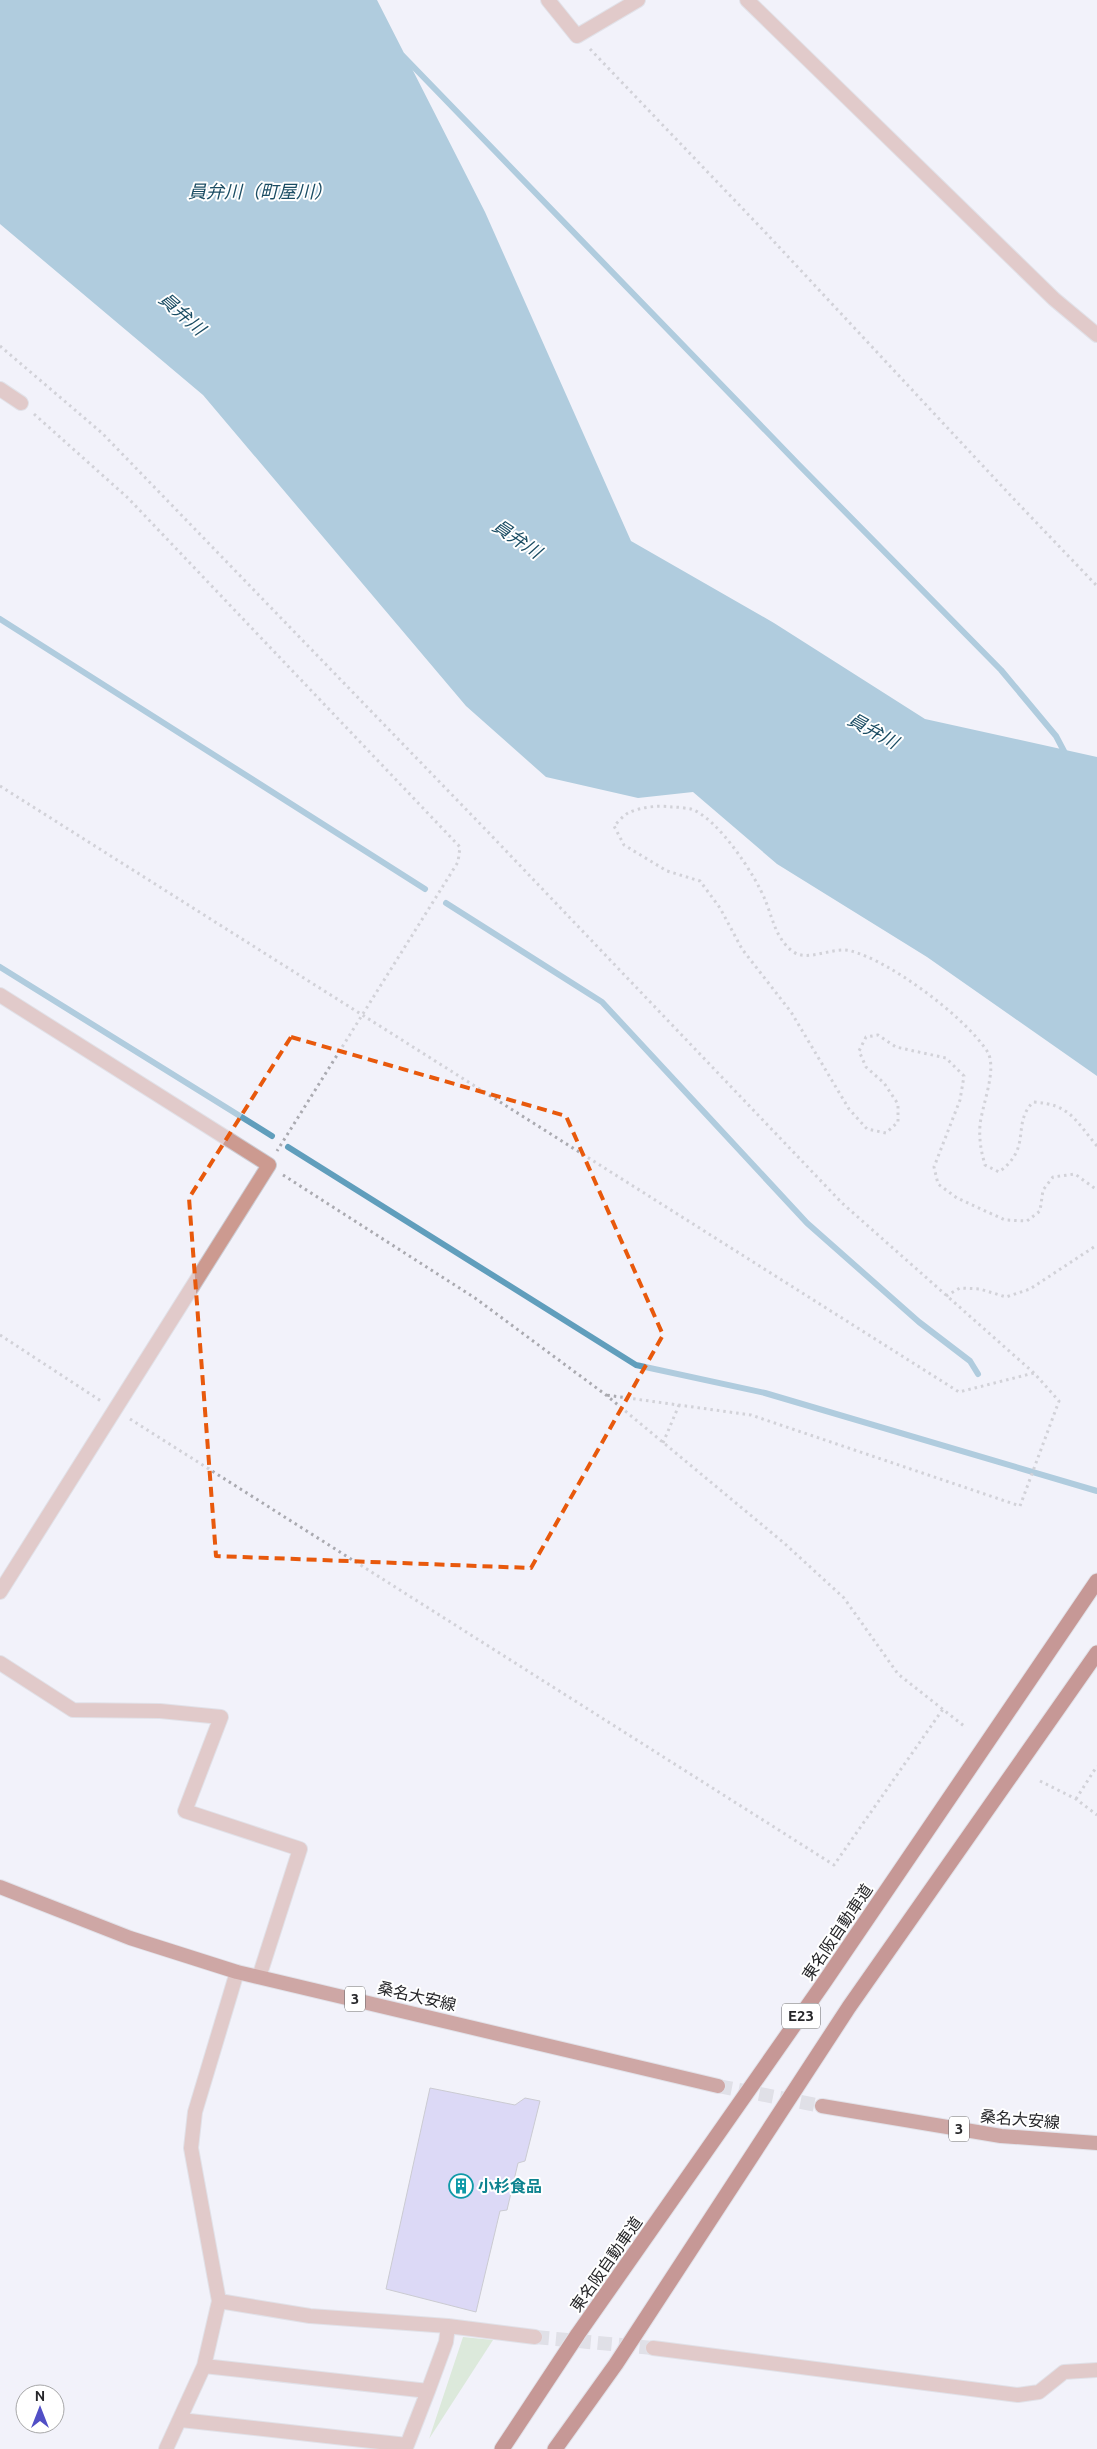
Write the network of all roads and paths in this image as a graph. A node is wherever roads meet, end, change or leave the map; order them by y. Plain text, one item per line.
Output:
1 (548, 0) edge
2 (638, 0) edge
3 (747, 0) edge
4 (577, 36) junction
5 (1097, 335) edge
6 (0, 346) edge
7 (0, 388) edge
8 (21, 403) joint
9 (1097, 586) edge
10 (0, 786) edge
11 (0, 995) edge
12 (363, 1015) junction
13 (1097, 1146) edge
14 (269, 1165) junction
15 (1097, 1190) edge
16 (1097, 1245) edge
17 (946, 1296) junction
18 (0, 1335) edge
19 (1034, 1373) junction
20 (606, 1395) junction
21 (679, 1405) junction
22 (116, 1410) junction
23 (663, 1443) junction
24 (1097, 1581) edge
25 (0, 1592) edge
26 (1097, 1654) edge
27 (0, 1663) edge
28 (943, 1709) junction
29 (964, 1726) dead end
30 (1097, 1766) edge
31 (1040, 1781) dead end
32 (1076, 1799) junction
33 (1097, 1815) edge
34 (0, 1887) edge
35 (236, 1972) junction
36 (259, 1977) junction
37 (718, 2086) tunnel mouth
38 (822, 2106) tunnel mouth
39 (1097, 2143) edge
40 (219, 2301) junction
41 (448, 2326) junction
42 (536, 2337) tunnel mouth
43 (653, 2348) tunnel mouth
44 (204, 2366) junction
45 (1097, 2370) edge
46 (428, 2391) junction
47 (181, 2420) junction
48 (166, 2449) edge
49 (502, 2449) edge
50 (556, 2449) edge

1 - 4 street
2 - 4 street
3 - 5 street
4 - 9 path
6 - 17 path
7 - 8 street
8 - 12 path
10 - 12 path
11 - 14 street
12 - 14 path
12 - 19 path
13 - 15 path
14 - 20 path
14 - 22 street
16 - 17 path
17 - 19 path
18 - 22 path
19 - 21 path
20 - 21 path
20 - 23 path
21 - 23 path
22 - 25 street
22 - 28 path
23 - 28 path
24 - 49 highway, 東名阪自動車道 / E23
26 - 50 highway, E23
27 - 36 street
28 - 29 path
30 - 32 path
31 - 32 path
32 - 33 path
34 - 35 main road, 桑名大安線 / 3
35 - 36 main road, 桑名大安線 / 3
35 - 40 street
36 - 37 main road, 桑名大安線 / 3
38 - 39 main road, 桑名大安線 / 3
40 - 41 street
40 - 44 street
41 - 42 street
41 - 46 street
43 - 45 street
44 - 46 street
44 - 47 street
46 - 47 street
47 - 48 street

